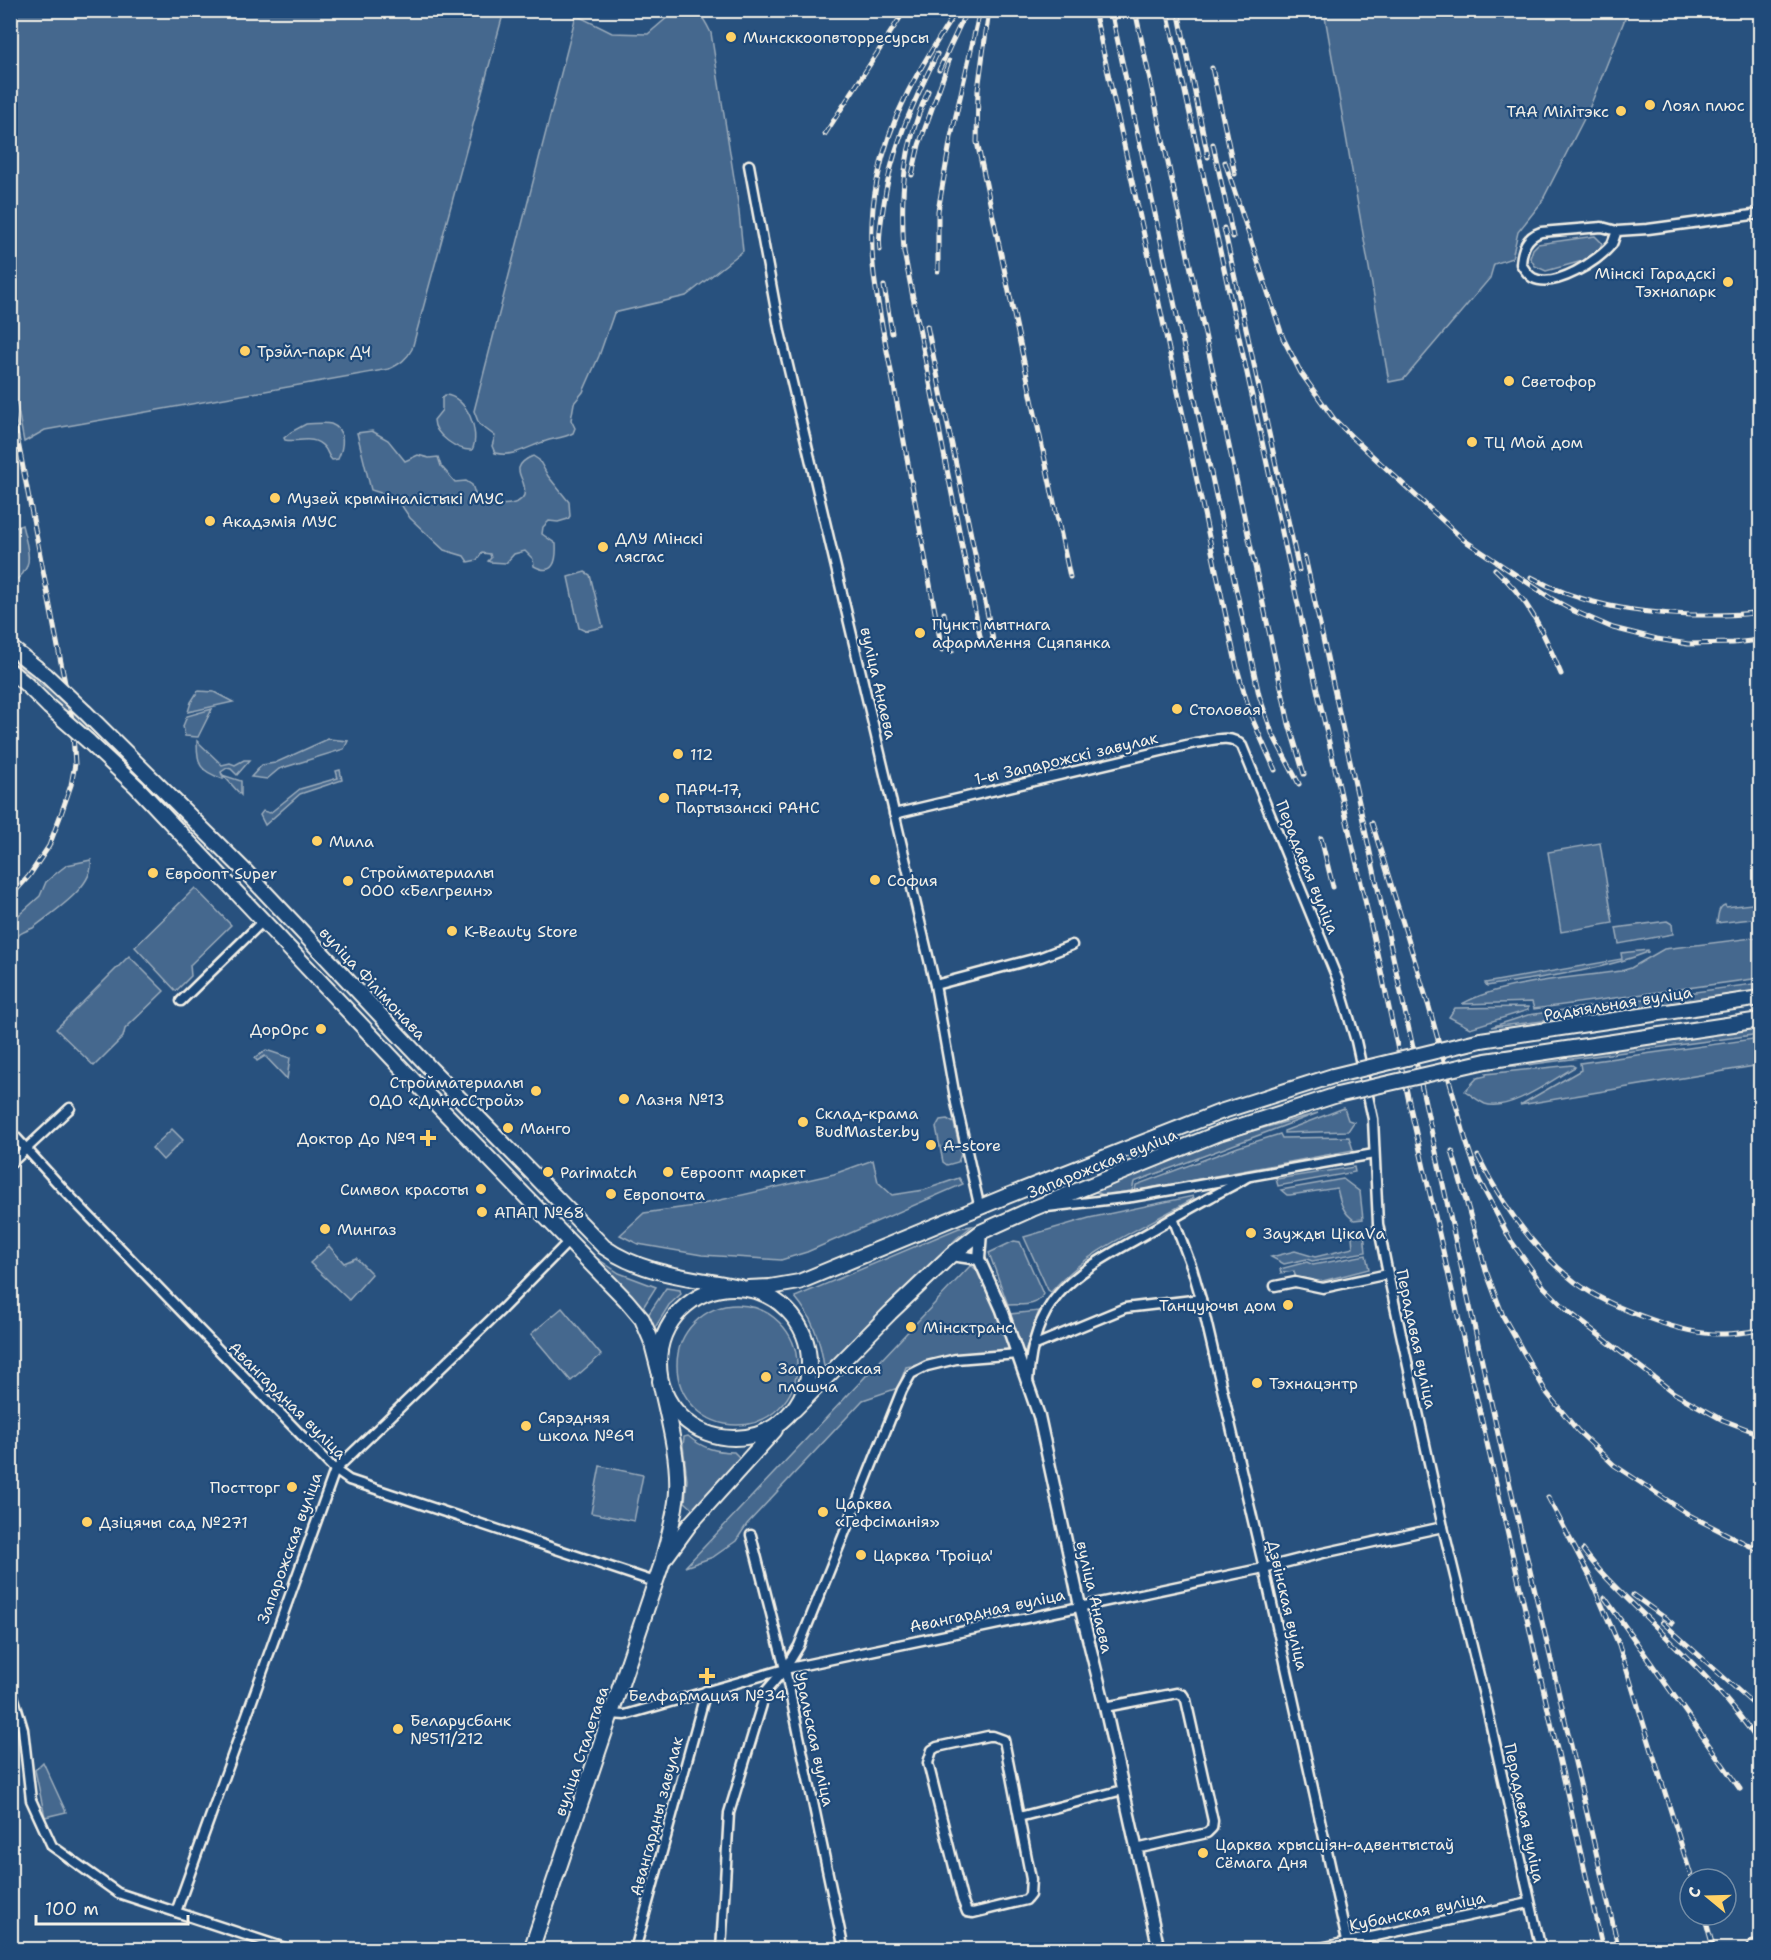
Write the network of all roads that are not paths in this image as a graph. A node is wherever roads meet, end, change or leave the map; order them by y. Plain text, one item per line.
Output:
1 (748, 165) dead end
2 (1761, 214) edge
3 (1617, 231) junction
4 (10, 647) edge
5 (10, 671) edge
6 (1242, 746) joint
7 (894, 814) junction
8 (245, 872) junction
9 (231, 885) junction
10 (263, 921) junction
11 (1071, 945) dead end
12 (935, 985) junction
13 (1761, 998) edge
14 (182, 1001) dead end
15 (1761, 1020) edge
16 (1481, 1040) joint
17 (70, 1108) dead end
18 (10, 1131) edge
19 (26, 1150) junction
20 (1374, 1154) junction
21 (10, 1164) edge
22 (1250, 1175) junction
23 (980, 1209) junction
24 (1032, 1209) junction
25 (1173, 1218) junction
26 (981, 1232) junction
27 (570, 1240) junction
28 (951, 1255) junction
29 (979, 1259) junction
30 (1388, 1274) junction
31 (1275, 1286) dead end
32 (745, 1288) junction
33 (1201, 1299) junction
34 (1033, 1346) junction
35 (1018, 1354) junction
36 (660, 1376) junction
37 (1028, 1382) junction
38 (795, 1410) junction
39 (783, 1422) junction
40 (335, 1470) junction
41 (1443, 1527) junction
42 (751, 1535) dead end
43 (662, 1563) junction
44 (1264, 1568) junction
45 (655, 1582) junction
46 (1080, 1606) junction
47 (785, 1669) junction
48 (10, 1686) edge
49 (706, 1691) junction
50 (1106, 1707) junction
51 (611, 1714) junction
52 (1123, 1790) junction
53 (1019, 1817) junction
54 (1136, 1849) junction
55 (1529, 1903) junction
56 (176, 1912) junction
57 (1348, 1946) edge
58 (291, 1950) edge
59 (531, 1950) edge
60 (635, 1950) edge
61 (721, 1950) edge
62 (844, 1950) edge
63 (1159, 1950) edge
64 (1311, 1950) edge
65 (1541, 1950) edge

1 - 7 street, вуліца Анаева
2 - 3 street
3 - 3 street
4 - 8 main road, вуліца Філімонава, bridge
5 - 9 main road, bridge
6 - 7 street, 1-ы Запарожскі завулак
6 - 20 street, Перадавая вуліца
7 - 12 street, вуліца Анаева
8 - 9 main road
8 - 32 main road, вуліца Філімонава
9 - 10 main road
10 - 14 street
10 - 27 main road
11 - 12 street
12 - 23 street, вуліца Анаева
13 - 16 main road, Радыяльная вуліца
15 - 24 main road, Запарожская вуліца, bridge
16 - 23 main road, Запарожская вуліца, bridge
17 - 19 street
18 - 19 street, Авангардная вуліца
19 - 21 street
19 - 40 street, Авангардная вуліца
20 - 22 street
20 - 30 street, Перадавая вуліца
22 - 24 street
22 - 25 street
23 - 32 main road, Запарожская вуліца
24 - 26 main road, Запарожская вуліца
25 - 33 street, Дзвінская вуліца
25 - 34 street
26 - 28 main road, Запарожская вуліца
26 - 29 street
27 - 36 main road
27 - 40 street, Запарожская вуліца
28 - 29 street
28 - 38 main road, Запарожская вуліца
29 - 35 street, вуліца Анаева
30 - 31 street
30 - 41 street, Перадавая вуліца
32 - 36 main road
32 - 38 main road
33 - 34 street
33 - 44 street, Дзвінская вуліца
34 - 37 street
35 - 37 street, вуліца Анаева
35 - 47 street
36 - 39 main road
36 - 43 main road
37 - 46 street, вуліца Анаева
38 - 39 main road
39 - 43 main road
40 - 45 street, Авангардная вуліца
40 - 56 street, Запарожская вуліца
41 - 44 street, Авангардная вуліца
41 - 55 street, Перадавая вуліца
42 - 47 street, Уральская вуліца
43 - 45 main road, вуліца Сталетава
44 - 46 street, Авангардная вуліца
44 - 57 street, Дзвінская вуліца
45 - 51 main road, вуліца Сталетава
46 - 47 street, Авангардная вуліца
46 - 50 street, вуліца Анаева
47 - 49 street, Авангардная вуліца
47 - 61 street
47 - 62 street, Уральская вуліца
48 - 56 street
49 - 51 street, Авангардная вуліца
49 - 60 street, Авангардны завулак
50 - 52 street, вуліца Анаева
50 - 54 street
51 - 59 main road, вуліца Сталетава
52 - 53 street
52 - 54 street, вуліца Анаева
53 - 53 street
54 - 63 street, вуліца Анаева
55 - 57 street, Кубанская вуліца
55 - 65 street, Перадавая вуліца
56 - 58 street
57 - 64 street, Кубанская вуліца

